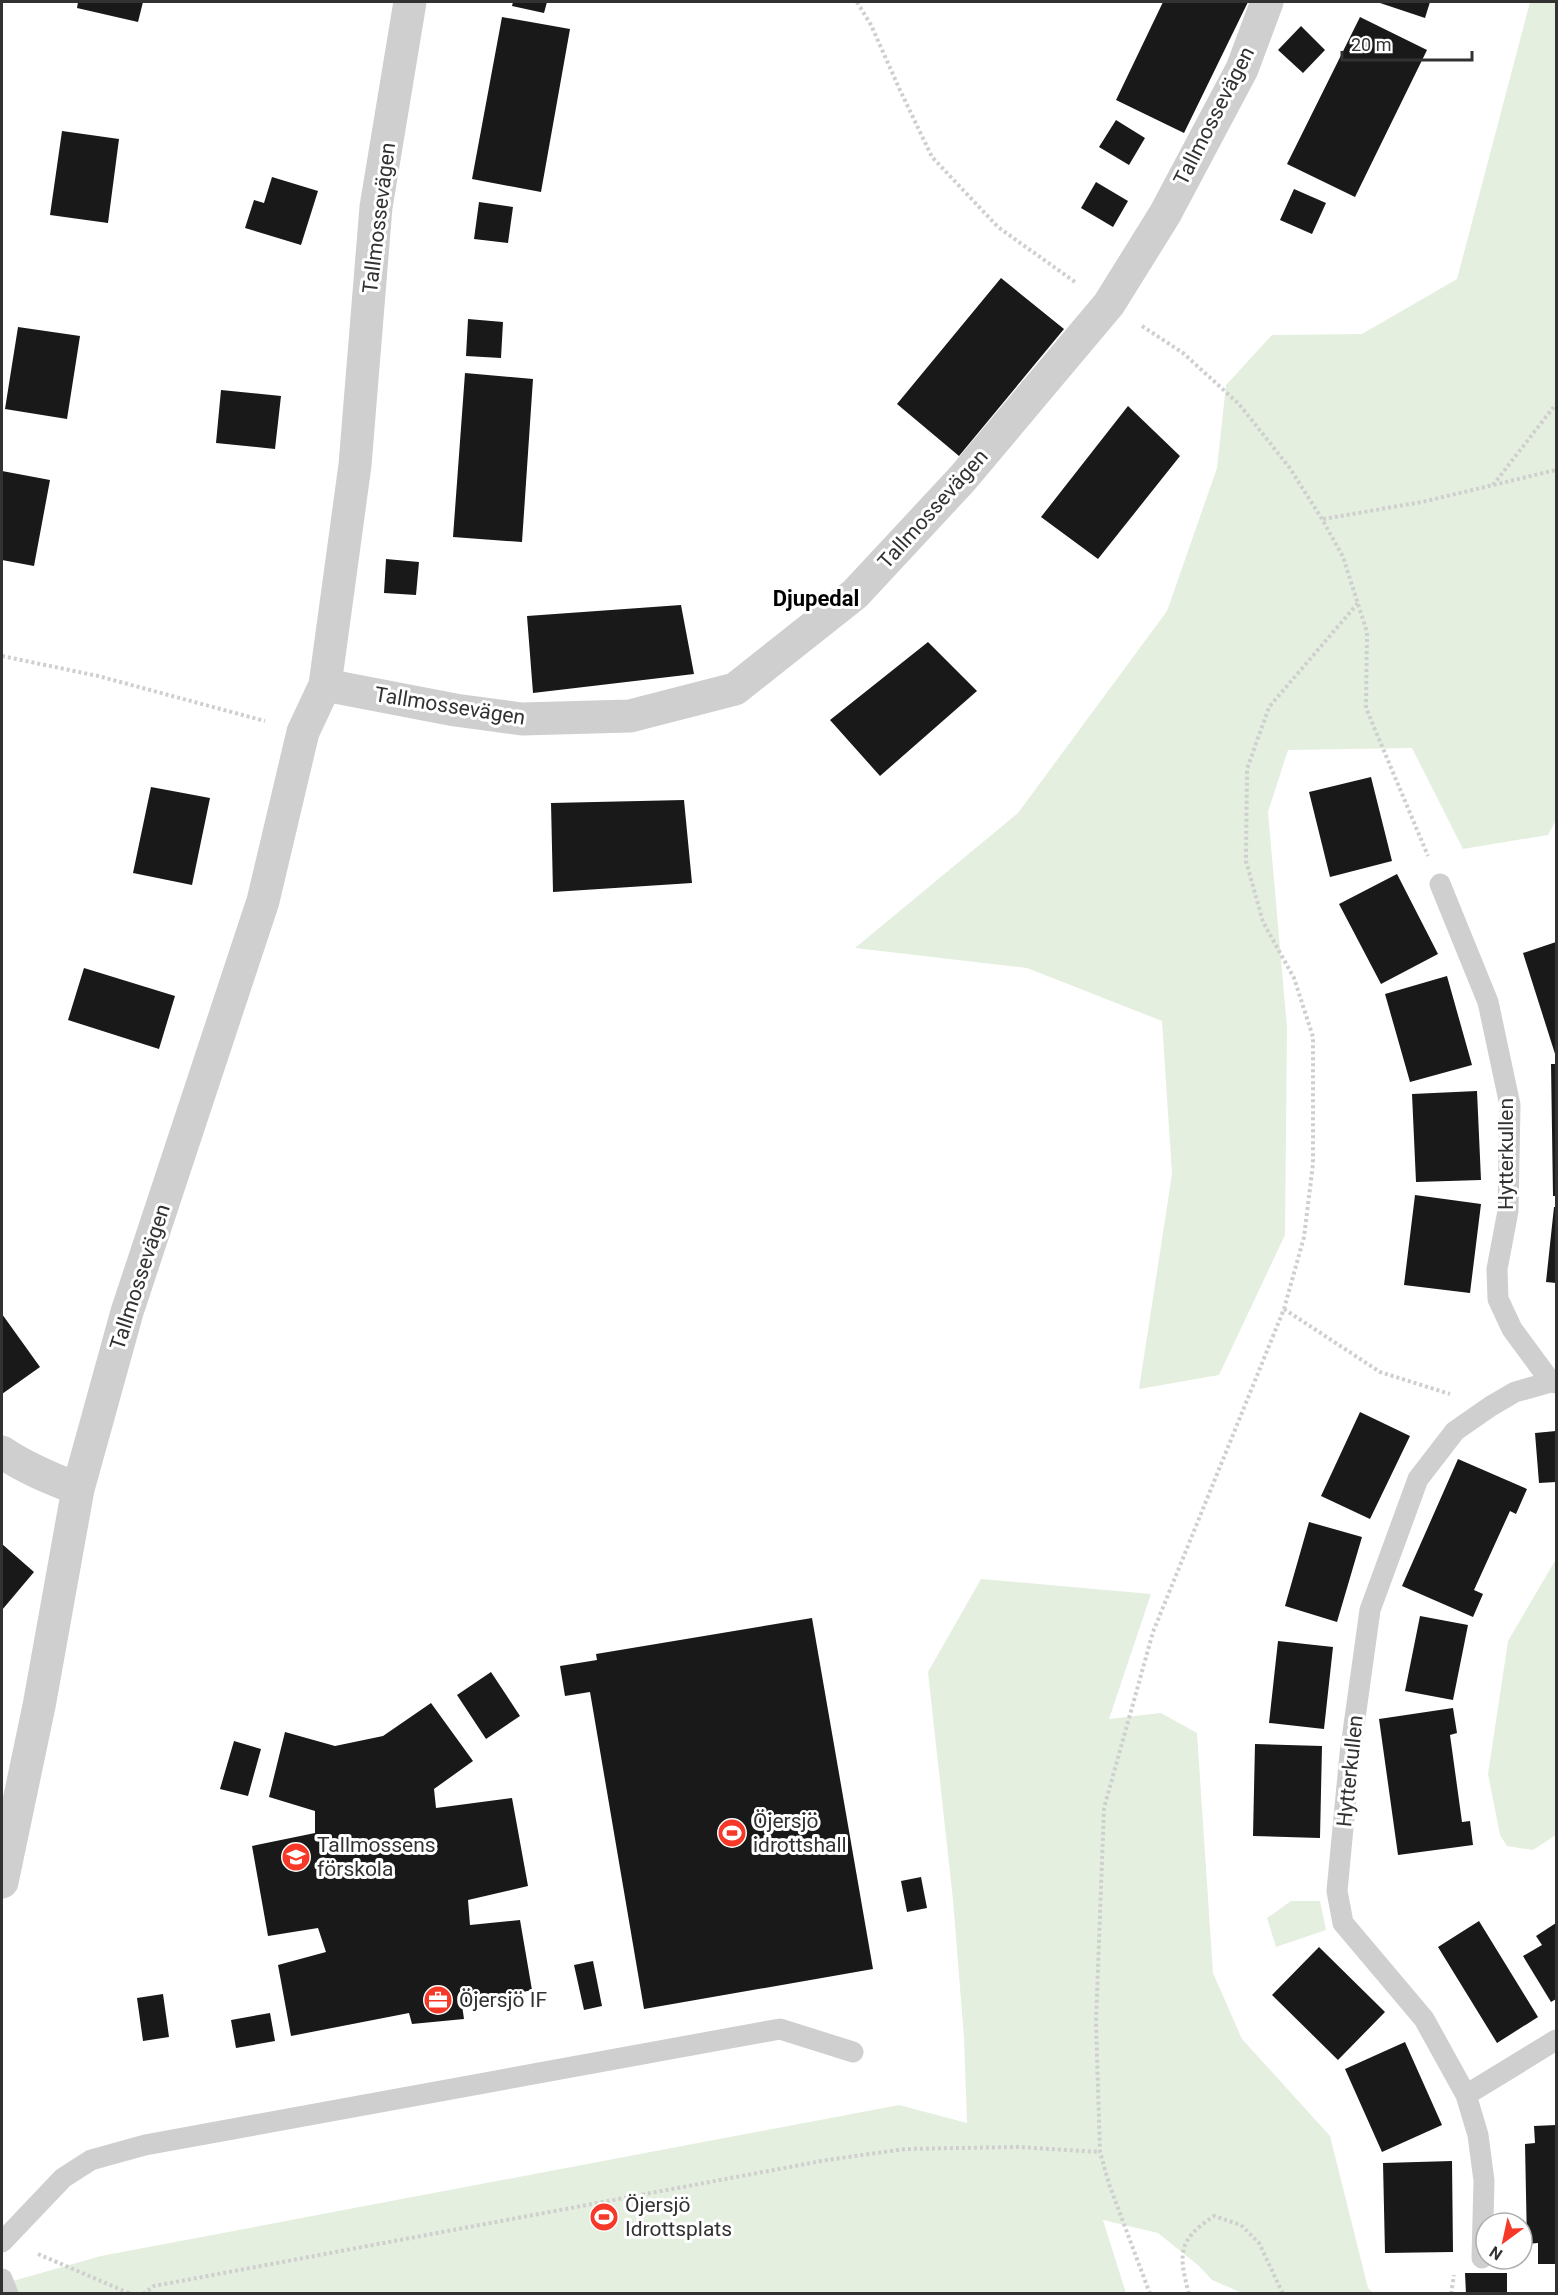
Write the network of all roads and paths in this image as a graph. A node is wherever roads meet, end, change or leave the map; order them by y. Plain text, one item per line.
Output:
1 (410, 2) edge
2 (856, 2) edge
3 (1267, 2) edge
4 (1108, 304) junction
5 (1557, 404) edge
6 (1557, 470) edge
7 (1492, 485) junction
8 (1322, 519) junction
9 (1358, 603) junction
10 (2, 656) edge
11 (325, 686) junction
12 (303, 732) junction
13 (1440, 884) joint
14 (1284, 1309) junction
15 (1554, 1383) edge
16 (1491, 1406) junction
17 (2, 1452) edge
18 (78, 1489) junction
19 (2, 1882) edge
20 (1557, 2040) edge
21 (853, 2052) dead end
22 (1466, 2095) junction
23 (1100, 2152) junction
24 (1483, 2211) edge
25 (4, 2240) edge
26 (2, 2279) edge
27 (8, 2294) edge
28 (131, 2294) edge
29 (143, 2294) edge
30 (1150, 2294) edge
31 (1189, 2294) edge
32 (1283, 2294) edge

1 - 11 street, Tallmossevägen
2 - 4 path
3 - 4 street, Tallmossevägen
4 - 8 path
4 - 11 street, Tallmossevägen
5 - 7 path
6 - 7 path
7 - 8 path
8 - 9 path
9 - 13 path
9 - 14 path
10 - 12 path
11 - 12 street, Tallmossevägen
12 - 18 street, Tallmossevägen
13 - 15 lane, Hytterkullen
14 - 16 path
14 - 23 path
15 - 16 lane, Hytterkullen
16 - 22 lane, Hytterkullen
17 - 18 street
18 - 19 street, Tallmossevägen
20 - 22 lane
21 - 25 lane
22 - 24 lane, Hytterkullen
23 - 29 path
23 - 30 path
25 - 28 path
26 - 27 lane
31 - 32 path

